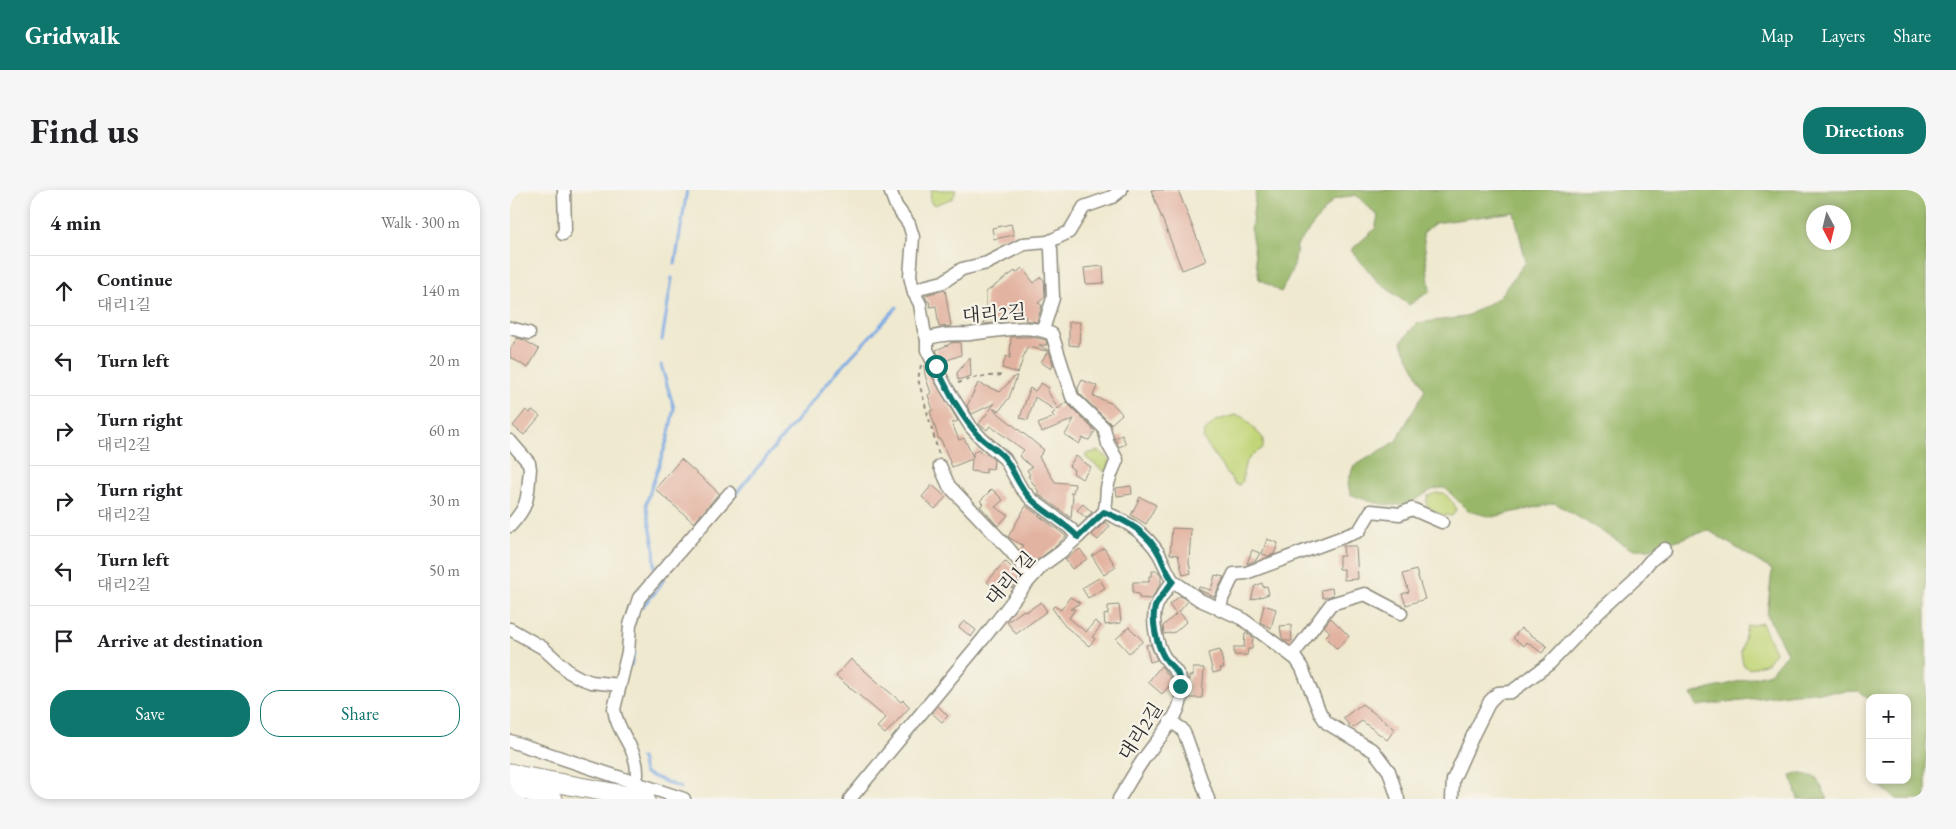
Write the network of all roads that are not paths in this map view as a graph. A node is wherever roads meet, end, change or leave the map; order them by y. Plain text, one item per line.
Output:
1 (564, 190) edge
2 (890, 190) edge
3 (1121, 190) edge
4 (563, 234) dead end
5 (1048, 242) junction
6 (914, 294) junction
7 (510, 328) edge
8 (1043, 330) junction
9 (529, 333) dead end
10 (927, 344) junction
11 (510, 441) edge
12 (940, 466) road end
13 (730, 493) dead end
14 (1104, 512) junction
15 (1442, 522) dead end
16 (510, 526) edge
17 (1078, 537) junction
18 (1665, 549) dead end
19 (1032, 577) junction
20 (1173, 581) junction
21 (1220, 610) junction
22 (1401, 613) dead end
23 (510, 629) edge
24 (1292, 656) junction
25 (620, 684) junction
26 (1170, 721) junction
27 (510, 741) edge
28 (515, 779) edge
29 (633, 781) junction
30 (544, 798) edge
31 (597, 799) edge
32 (645, 799) edge
33 (684, 799) edge
34 (850, 799) edge
35 (1119, 799) edge
36 (1208, 799) edge
37 (1398, 799) edge
38 (1452, 799) edge

1 - 4 street
2 - 6 street
3 - 5 street
5 - 6 street
5 - 8 street
6 - 10 street
7 - 9 street
8 - 10 street, 대리2길
8 - 14 street, 대리2길
10 - 17 street
11 - 16 street
12 - 19 street
13 - 25 street
14 - 17 street, 대리1길
14 - 20 street
15 - 21 street
17 - 19 street, 대리1길
18 - 38 street
19 - 34 street, 대리1길
20 - 21 street
20 - 26 street, 대리2길
21 - 24 street
22 - 24 street
23 - 25 street
24 - 37 street
25 - 29 street
26 - 35 street, 대리2길
26 - 36 street
27 - 29 street
28 - 30 highway
28 - 31 highway
28 - 32 highway
29 - 33 street

